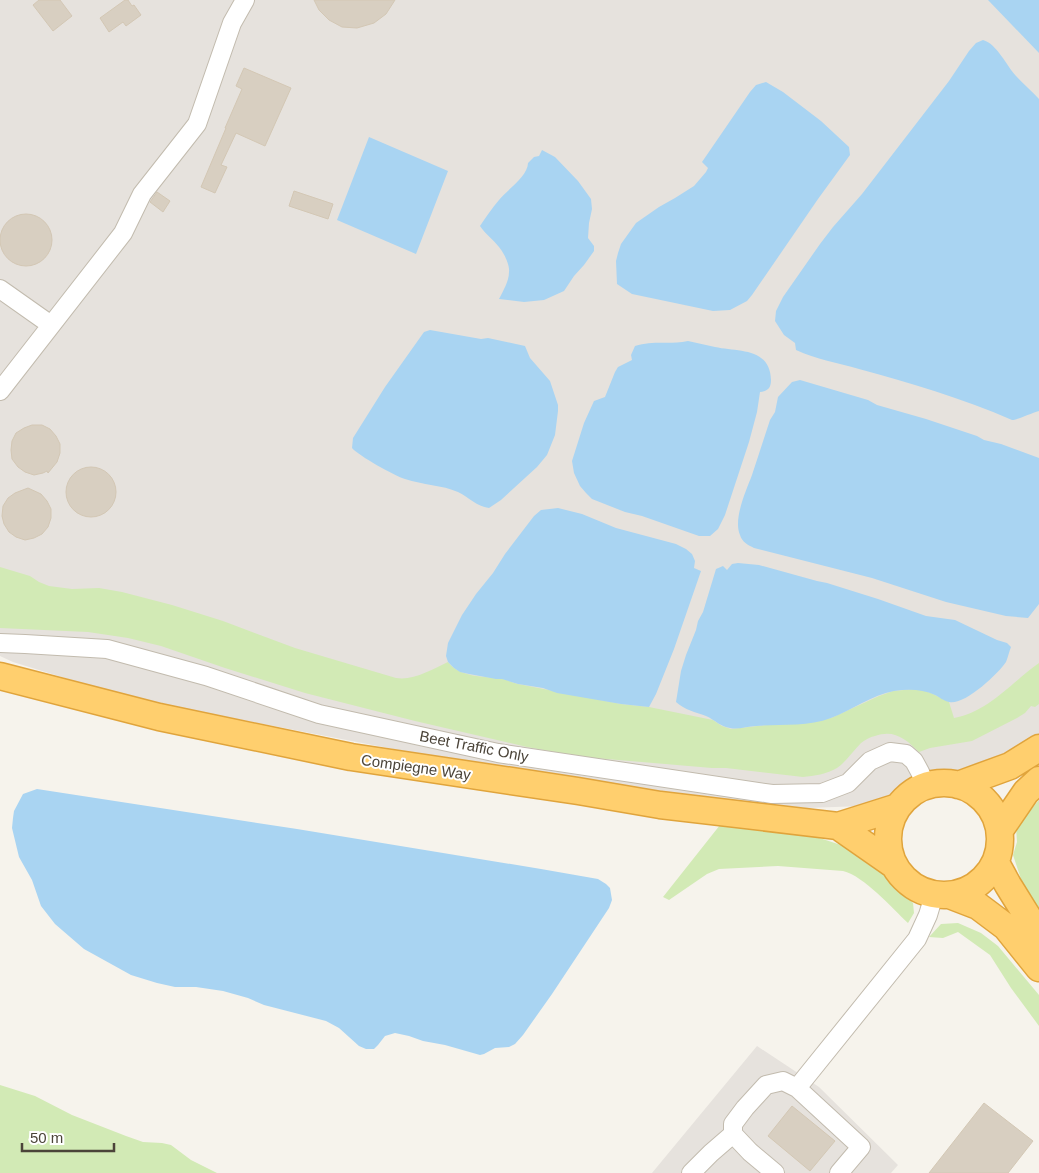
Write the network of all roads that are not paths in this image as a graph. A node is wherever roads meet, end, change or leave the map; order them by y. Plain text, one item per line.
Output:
1 (245, 0) edge
2 (0, 289) edge
3 (51, 325) junction
4 (0, 391) edge
5 (0, 643) edge
6 (0, 676) edge
7 (1039, 748) edge
8 (1039, 780) edge
9 (958, 784) junction
10 (926, 786) junction
11 (898, 807) junction
12 (838, 826) junction
13 (1000, 830) junction
14 (996, 863) junction
15 (894, 865) junction
16 (943, 896) junction
17 (1039, 935) edge
18 (1039, 968) edge
19 (797, 1088) junction
20 (733, 1134) junction
21 (691, 1173) edge
22 (775, 1173) edge
23 (839, 1173) edge

1 - 3 lane
2 - 3 lane
3 - 4 lane
5 - 10 lane, Beet Traffic Only
6 - 12 highway, Compiegne Way
7 - 9 highway
8 - 13 highway
9 - 10 highway
9 - 13 highway
10 - 11 highway
11 - 12 highway, Compiegne Way
11 - 15 highway
12 - 15 highway, Compiegne Way
13 - 14 highway
14 - 16 highway
14 - 17 highway
15 - 16 highway
16 - 18 highway
16 - 19 lane
19 - 20 lane
19 - 23 lane
20 - 21 lane
20 - 22 lane

